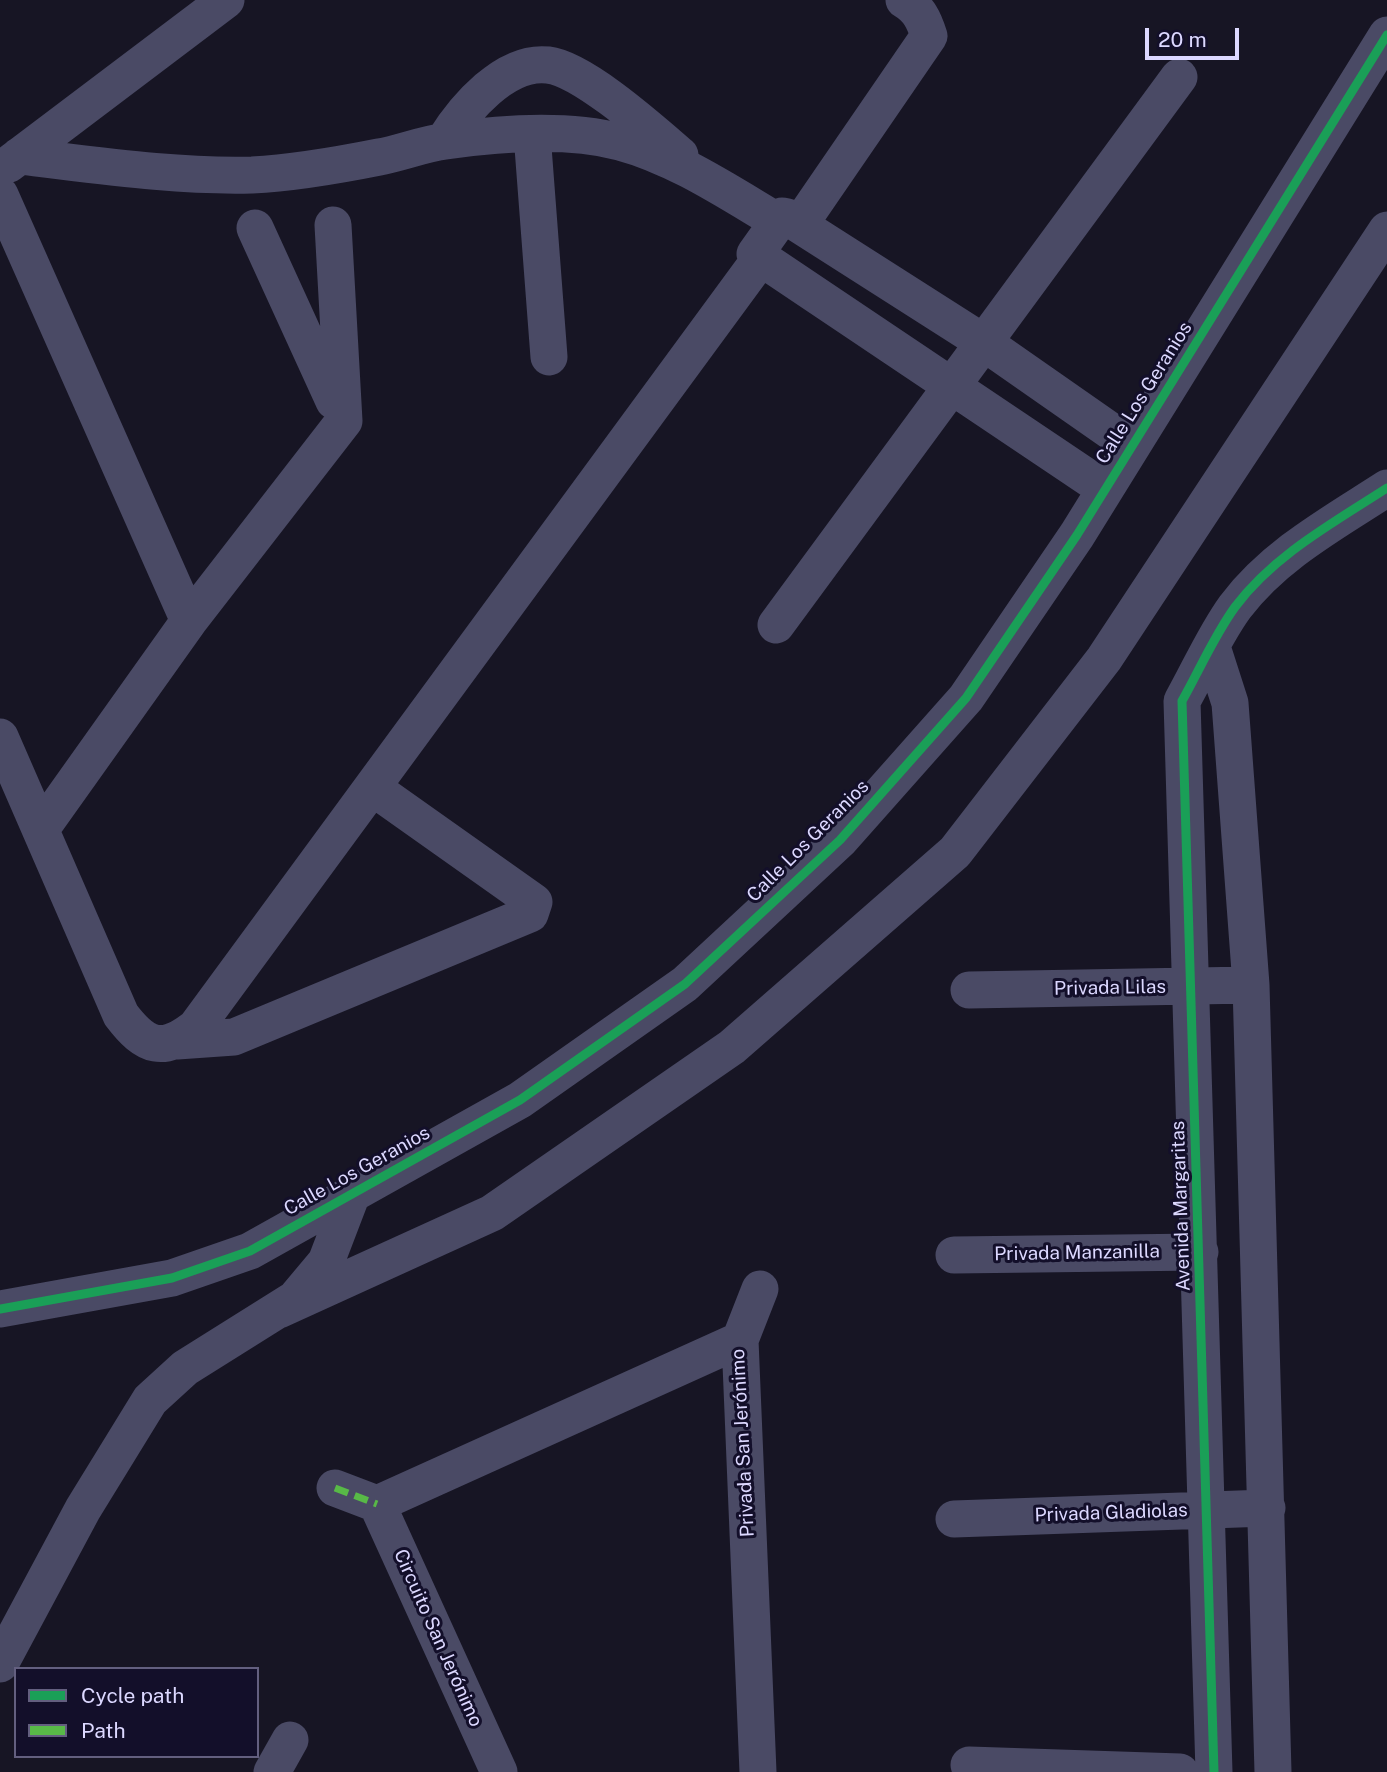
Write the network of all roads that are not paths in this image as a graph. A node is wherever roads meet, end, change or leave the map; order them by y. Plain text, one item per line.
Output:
1 (226, 0) edge
2 (904, 0) edge
3 (1387, 35) edge
4 (1179, 77) dead end
5 (532, 134) junction
6 (444, 141) junction
7 (10, 164) edge
8 (712, 182) junction
9 (0, 195) edge
10 (788, 223) junction
11 (332, 225) dead end
12 (255, 228) dead end
13 (1387, 230) edge
14 (761, 258) junction
15 (984, 342) junction
16 (549, 357) dead end
17 (953, 384) junction
18 (344, 421) junction
19 (1132, 446) junction
20 (1387, 488) edge
21 (1105, 489) junction
22 (189, 621) junction
23 (776, 625) dead end
24 (1212, 647) junction
25 (0, 737) edge
26 (373, 788) junction
27 (41, 829) junction
28 (1251, 985) junction
29 (1192, 987) junction
30 (969, 990) dead end
31 (177, 1041) junction
32 (352, 1194) junction
33 (1200, 1252) junction
34 (954, 1255) dead end
35 (760, 1289) dead end
36 (0, 1309) edge
37 (279, 1310) junction
38 (740, 1340) junction
39 (335, 1488) dead end
40 (377, 1504) junction
41 (1268, 1508) junction
42 (1207, 1510) junction
43 (954, 1518) dead end
44 (0, 1664) edge
45 (290, 1740) dead end
46 (969, 1765) dead end
47 (272, 1772) edge
48 (499, 1772) edge
49 (758, 1772) edge
50 (1180, 1772) edge
51 (1214, 1772) edge
52 (1273, 1772) edge

1 - 7 street
2 - 10 street
3 - 19 street, Calle Los Geranios
4 - 15 street
5 - 6 street
5 - 8 street
5 - 16 street
6 - 7 street
6 - 8 street
8 - 10 street
9 - 22 street
10 - 14 street
10 - 15 street
11 - 18 street
12 - 18 street
13 - 37 street
14 - 17 street
14 - 26 street
15 - 17 street
15 - 19 street
17 - 21 street
17 - 23 street
18 - 22 street
19 - 21 street, Calle Los Geranios
20 - 24 street, Avenida Margaritas
21 - 32 street, Calle Los Geranios
22 - 27 street
24 - 28 street
24 - 29 street, Avenida Margaritas
25 - 27 street
26 - 31 street
26 - 31 street
27 - 31 street
28 - 29 street, Privada Lilas
28 - 41 street
29 - 30 street, Privada Lilas
29 - 33 street, Avenida Margaritas
32 - 36 street, Calle Los Geranios
32 - 37 street
33 - 34 street, Privada Manzanilla
33 - 42 street, Avenida Margaritas
35 - 38 street
37 - 44 street
38 - 40 street, Privada San Jerónimo
38 - 49 street, Privada San Jerónimo
39 - 40 street
40 - 48 street, Circuito San Jerónimo
41 - 42 street, Privada Gladiolas
41 - 52 street
42 - 43 street, Privada Gladiolas
42 - 51 street, Avenida Margaritas
45 - 47 street
46 - 50 street

